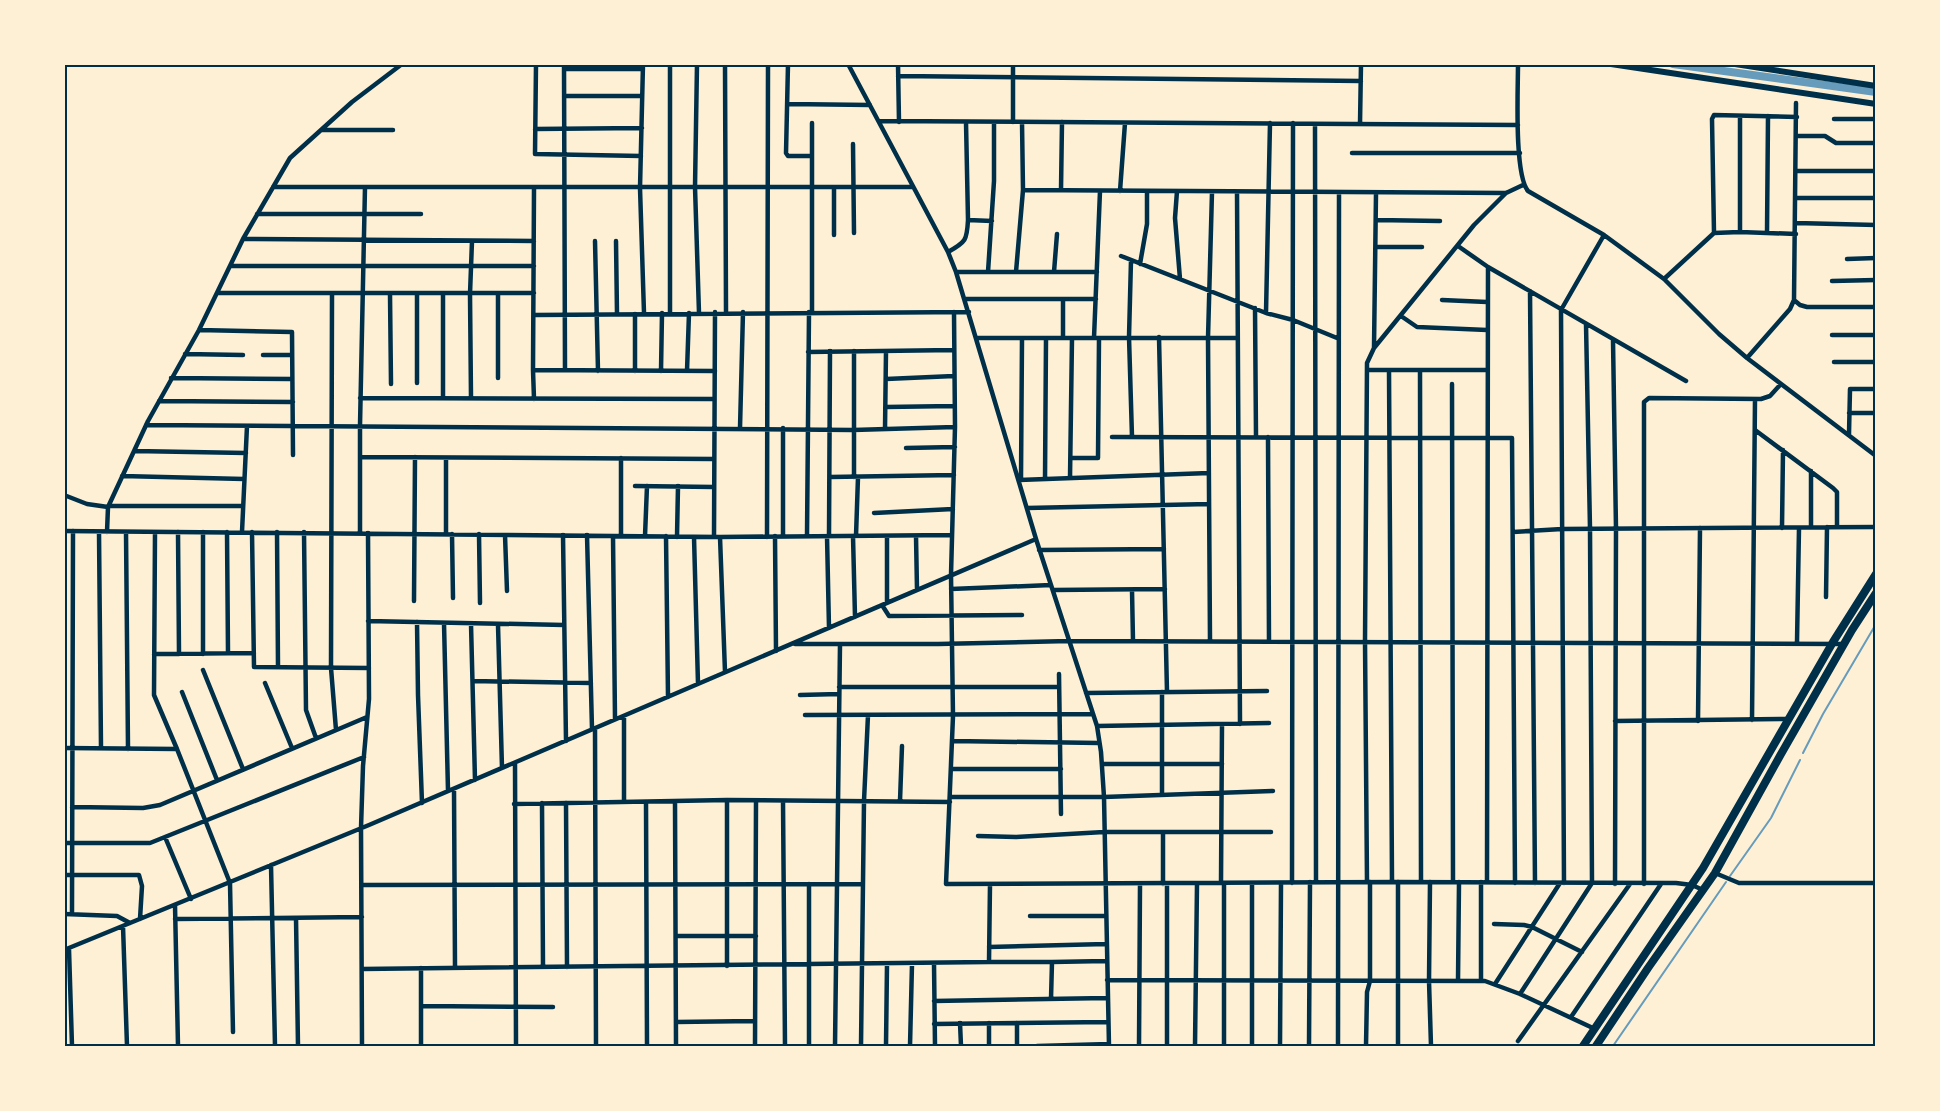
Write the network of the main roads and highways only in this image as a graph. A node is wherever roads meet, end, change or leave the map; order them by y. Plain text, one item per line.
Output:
1 (1875, 574) edge
2 (1875, 596) edge
3 (1583, 1047) edge
4 (1596, 1047) edge

1 - 3 main road
2 - 4 main road

